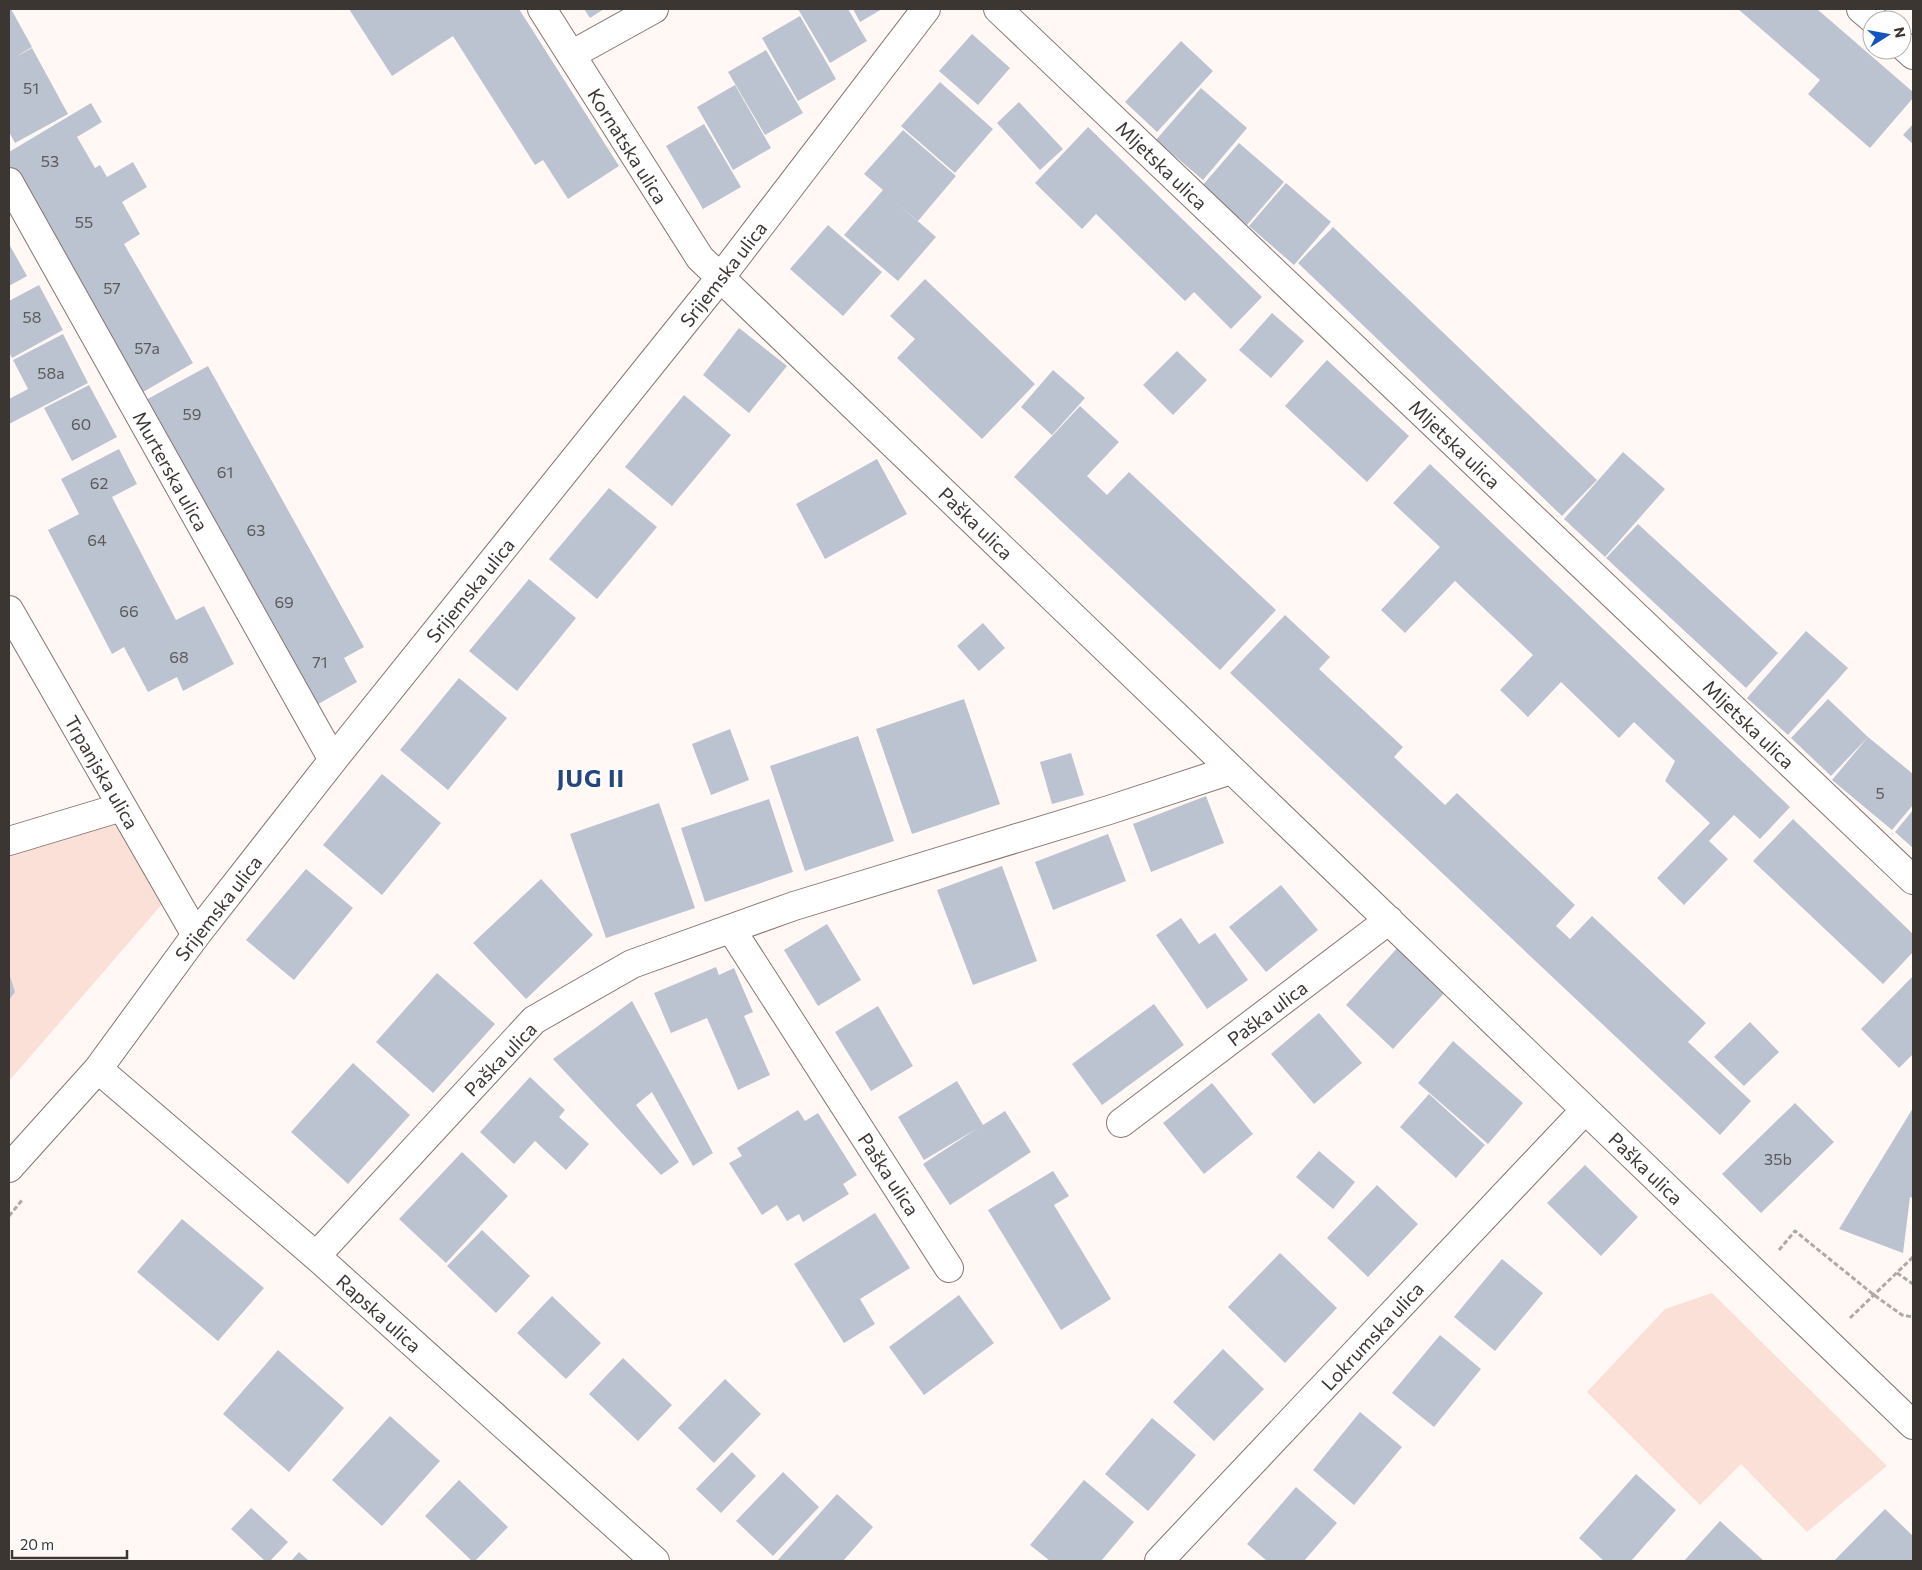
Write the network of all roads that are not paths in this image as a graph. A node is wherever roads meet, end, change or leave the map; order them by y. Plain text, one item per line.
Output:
1 (542, 9) edge
2 (654, 9) edge
3 (926, 9) edge
4 (998, 9) edge
5 (571, 55) junction
6 (9, 182) edge
7 (720, 278) junction
8 (9, 610) edge
9 (333, 760) junction
10 (1232, 770) junction
11 (122, 807) junction
12 (9, 841) edge
13 (1913, 880) edge
14 (1389, 920) junction
15 (731, 929) junction
16 (196, 935) junction
17 (98, 1069) junction
18 (1585, 1110) junction
19 (1121, 1123) dead end
20 (9, 1168) edge
21 (316, 1256) junction
22 (950, 1268) dead end
23 (1908, 1420) edge
24 (655, 1561) edge
25 (1159, 1561) edge

1 - 5 street, Kornatska ulica
2 - 5 street
3 - 7 street, Srijemska ulica
4 - 13 street, Mljetska ulica
5 - 7 street, Kornatska ulica
6 - 9 street, Murterska ulica
7 - 9 street, Srijemska ulica
7 - 10 street, Paška ulica
8 - 11 street, Trpanjska ulica
9 - 16 street, Srijemska ulica
10 - 14 street, Paška ulica
10 - 15 street, Paška ulica
11 - 12 street
11 - 16 street, Trpanjska ulica
14 - 18 street, Paška ulica
14 - 19 street, Paška ulica
15 - 21 street, Paška ulica
15 - 22 street, Paška ulica
16 - 17 street, Srijemska ulica
17 - 20 street, Srijemska ulica
17 - 21 street, Rapska ulica
18 - 23 street, Paška ulica
18 - 25 street, Lokrumska ulica
21 - 24 street, Rapska ulica

